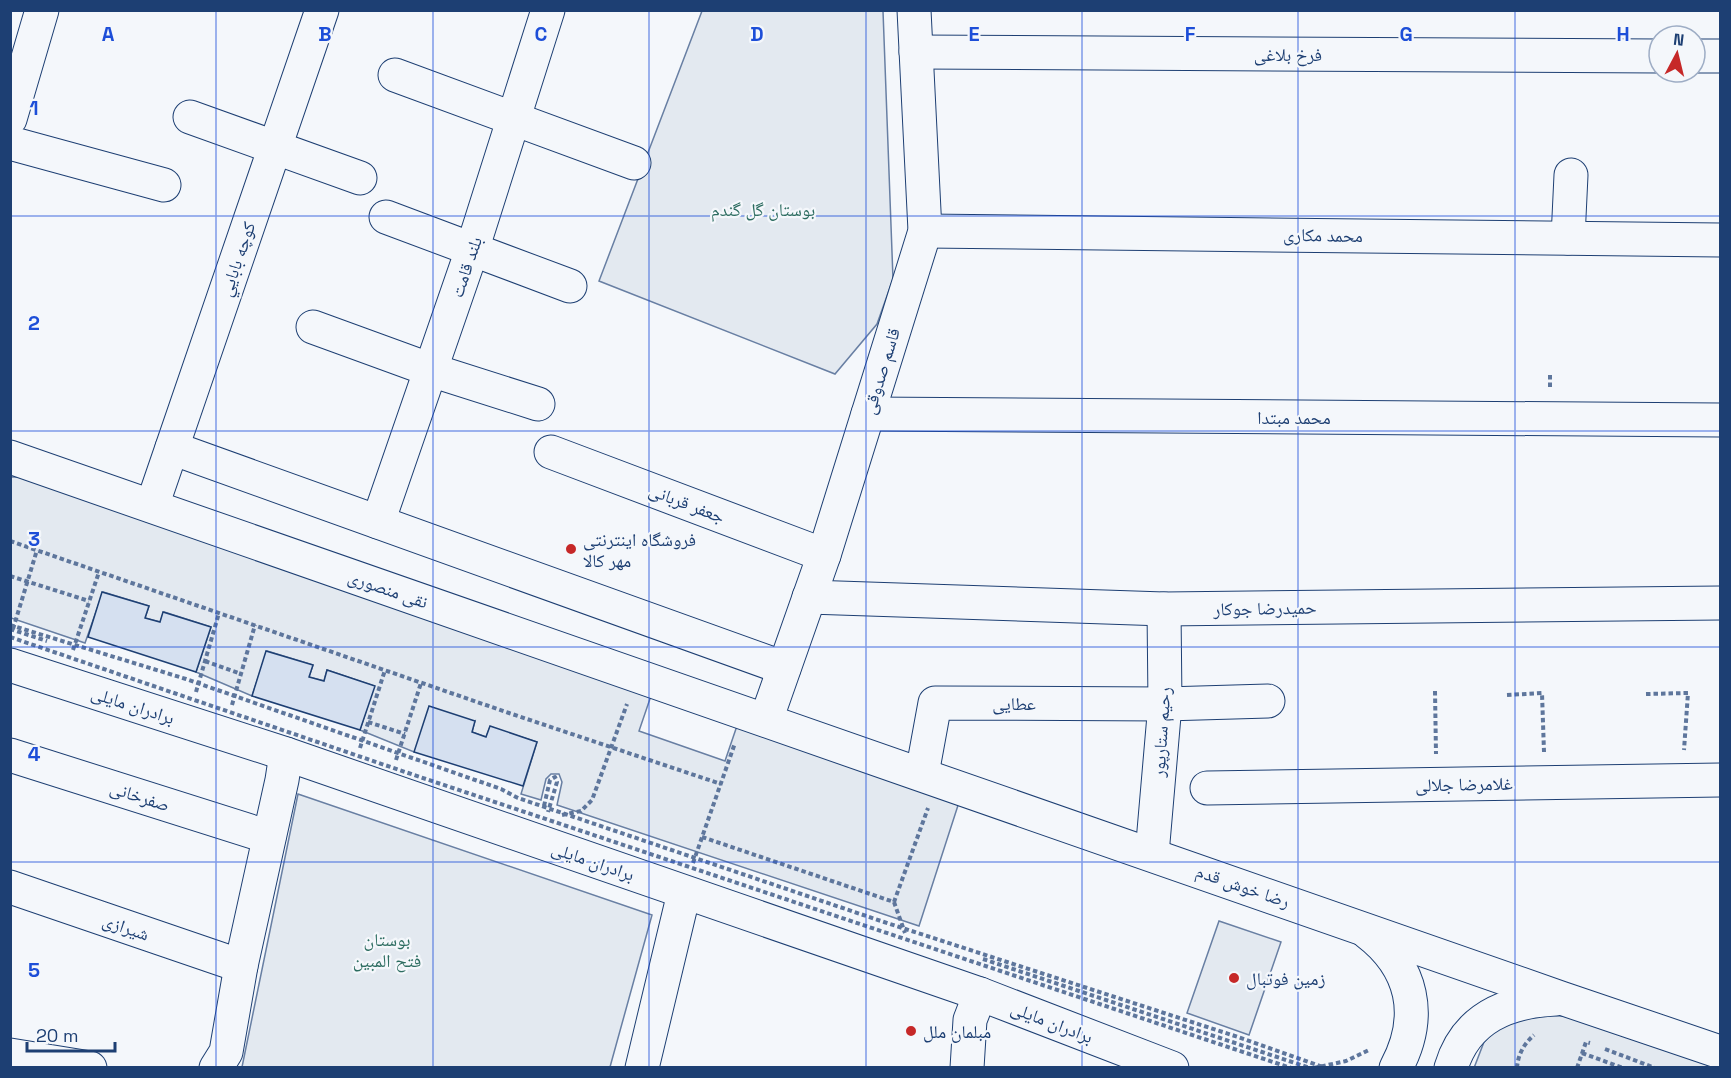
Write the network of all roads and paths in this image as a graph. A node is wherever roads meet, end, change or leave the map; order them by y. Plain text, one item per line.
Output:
1 (42, 10) edge
2 (322, 10) edge
3 (548, 10) edge
4 (914, 10) edge
5 (916, 51) junction
6 (1647, 56) edge
7 (395, 75) dead end
8 (190, 117) dead end
9 (513, 118) junction
10 (10, 119) edge
11 (10, 143) edge
12 (276, 147) junction
13 (634, 163) dead end
14 (1571, 175) dead end
15 (360, 178) dead end
16 (164, 185) dead end
17 (386, 217) dead end
18 (925, 231) junction
19 (1568, 238) junction
20 (1720, 240) edge
21 (472, 250) junction
22 (570, 286) dead end
23 (313, 327) dead end
24 (431, 370) junction
25 (538, 404) dead end
26 (868, 414) junction
27 (1720, 420) edge
28 (172, 448) junction
29 (551, 452) dead end
30 (20, 464) edge
31 (152, 507) junction
32 (378, 522) junction
33 (10, 541) edge
34 (37, 550) junction
35 (824, 555) junction
36 (99, 572) junction
37 (10, 576) edge
38 (27, 581) junction
39 (809, 597) junction
40 (89, 601) junction
41 (1720, 603) edge
42 (1164, 609) junction
43 (219, 613) junction
44 (255, 625) junction
45 (11, 627) edge
46 (10, 637) edge
47 (73, 650) junction
48 (84, 654) dead end
49 (206, 661) junction
50 (10, 665) edge
51 (784, 668) junction
52 (385, 670) junction
53 (241, 674) junction
54 (637, 675) junction
55 (421, 683) junction
56 (185, 688) dead end
57 (1435, 691) dead end
58 (196, 692) junction
59 (1646, 694) dead end
60 (205, 695) dead end
61 (1507, 695) dead end
62 (1268, 701) dead end
63 (223, 702) dead end
64 (1165, 704) junction
65 (232, 705) junction
66 (243, 708) dead end
67 (756, 716) junction
68 (368, 722) junction
69 (405, 734) junction
70 (611, 748) junction
71 (369, 752) dead end
72 (286, 754) junction
73 (10, 755) edge
74 (387, 758) dead end
75 (396, 761) junction
76 (406, 765) dead end
77 (930, 777) junction
78 (1720, 780) edge
79 (1681, 781) junction
80 (1545, 783) junction
81 (720, 784) junction
82 (1437, 784) junction
83 (1207, 788) dead end
84 (513, 802) dead end
85 (544, 806) junction
86 (548, 812) junction
87 (269, 837) junction
88 (702, 837) junction
89 (1152, 854) junction
90 (10, 887) edge
91 (684, 893) junction
92 (894, 902) junction
93 (1351, 924) junction
94 (242, 966) junction
95 (980, 994) junction
96 (1561, 998) junction
97 (1720, 1052) edge
98 (1582, 1053) junction
99 (10, 1055) edge
100 (90, 1068) edge
101 (216, 1068) edge
102 (642, 1068) edge
103 (966, 1068) edge
104 (1172, 1068) edge
105 (1291, 1068) edge
106 (1310, 1068) edge
107 (1326, 1068) edge
108 (1396, 1068) edge
109 (1451, 1068) edge
110 (1577, 1068) edge
111 (1623, 1068) edge
112 (1655, 1068) edge

1 - 10 street
2 - 12 street, كوچه بابايي
3 - 9 street, بلند قامت
4 - 5 street, قاسم صدوقی
5 - 6 street, فرخ بلاغی
5 - 18 street, قاسم صدوقی
7 - 9 street
8 - 12 street
9 - 13 street
9 - 21 street, بلند قامت
11 - 16 street
12 - 15 street
12 - 28 street, كوچه بابايي
14 - 19 street
17 - 21 street
18 - 19 street, محمد مکاری
18 - 26 street, قاسم صدوقی
19 - 20 street, محمد مکاری
21 - 22 street
21 - 24 street, بلند قامت
23 - 24 street
24 - 25 street
24 - 32 street, بلند قامت
26 - 27 street, محمد مبتدا
26 - 35 street, قاسم صدوقی
28 - 31 street, كوچه بابايي
28 - 32 street
29 - 35 street, جعفر قربانی
30 - 31 street, نقی منصوری
31 - 54 street, نقی منصوری
32 - 51 street
33 - 34 path
34 - 36 path
34 - 38 path
35 - 39 street, قاسم صدوقی
36 - 40 path
36 - 43 path
37 - 38 path
38 - 40 path
38 - 45 path
39 - 42 street, حمیدرضا جوکار
39 - 51 street, قاسم صدوقی
40 - 47 path
41 - 42 street, حمیدرضا جوکار
42 - 64 street, رحیم ستارپور
43 - 44 path
43 - 49 path
44 - 52 path
44 - 53 path
45 - 47 path
45 - 85 path, bridge
46 - 105 path, bridge
47 - 48 path
49 - 53 path
49 - 58 path
50 - 72 street, برادران مایلی
51 - 67 street, قاسم صدوقی
52 - 55 path
52 - 68 path
53 - 65 path
54 - 67 street, نقی منصوری
54 - 70 path
55 - 69 path
55 - 70 path
56 - 58 path
57 - 82 path
58 - 60 path
59 - 79 path
61 - 80 path
62 - 64 street
63 - 65 path
64 - 77 street, عطایی
64 - 89 street, رحیم ستارپور
65 - 66 path
67 - 77 street, رضا خوش قدم
67 - 81 path
68 - 69 path
68 - 71 path
69 - 75 path
70 - 81 path
70 - 86 path
72 - 87 street
72 - 91 street, برادران مایلی
73 - 87 street, صفرخانی
74 - 75 path
75 - 76 path
77 - 89 street, رضا خوش قدم
77 - 92 path
78 - 79 street, غلامرضا جلالی
79 - 80 street, غلامرضا جلالی
80 - 82 street, غلامرضا جلالی
81 - 88 path
82 - 83 street, غلامرضا جلالی
84 - 86 path
85 - 86 path
85 - 107 path, bridge
87 - 94 street
88 - 91 path
88 - 92 path
89 - 93 street, رضا خوش قدم
90 - 94 street, شیرازی
91 - 95 street, برادران مایلی
91 - 102 street
92 - 106 path
93 - 96 street, رضا خوش قدم
93 - 108 street
94 - 101 street
95 - 103 street
95 - 104 street, برادران مایلی
96 - 97 street, رضا خوش قدم
96 - 109 street
98 - 110 path
98 - 111 path
98 - 112 path
99 - 100 street

